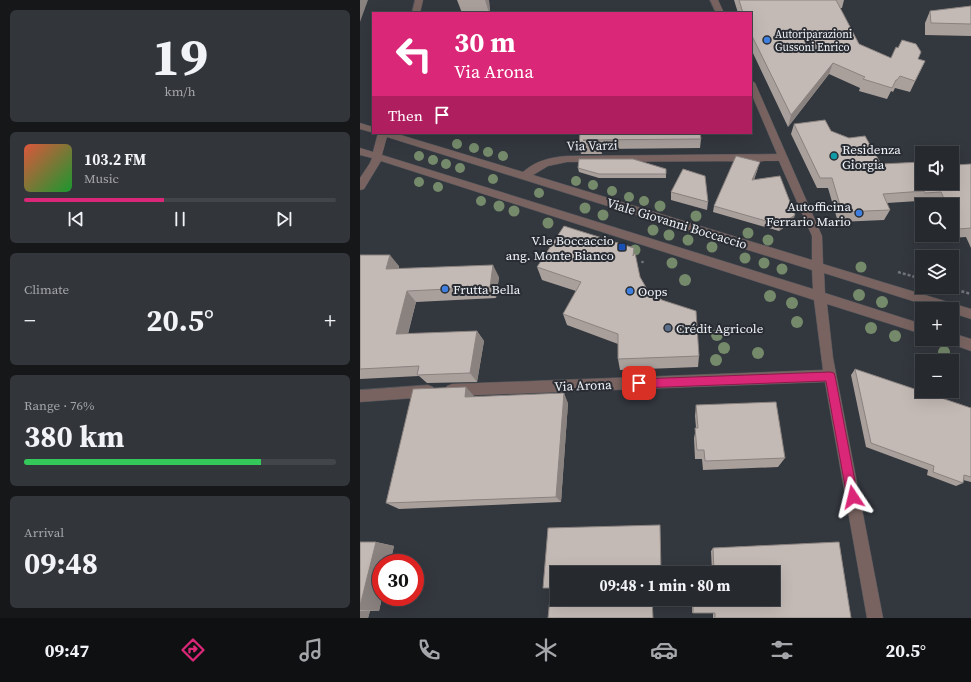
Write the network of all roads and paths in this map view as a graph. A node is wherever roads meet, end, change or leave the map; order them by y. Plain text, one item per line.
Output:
1 (419, 0) edge
2 (714, 0) edge
3 (416, 12) edge
4 (720, 12) edge
5 (752, 85) edge
6 (360, 126) edge
7 (372, 130) edge
8 (383, 134) edge
9 (386, 134) edge
10 (360, 151) edge
11 (377, 156) junction
12 (784, 157) junction
13 (526, 176) junction
14 (360, 186) edge
15 (817, 266) junction
16 (959, 290) edge
17 (971, 294) edge
18 (820, 296) junction
19 (971, 314) edge
20 (915, 327) edge
21 (959, 341) edge
22 (971, 345) edge
23 (830, 376) junction
24 (360, 396) edge
25 (875, 618) edge

1 - 3 street
2 - 4 street
5 - 12 street
6 - 7 street
8 - 11 street
9 - 13 street, Viale Giovanni Boccaccio
10 - 11 street, Viale Giovanni Boccaccio
11 - 14 street
11 - 18 street, Viale Giovanni Boccaccio
12 - 13 street, Via Varzi
12 - 15 street
13 - 15 street, Viale Giovanni Boccaccio
15 - 18 street
15 - 19 street, Viale Giovanni Boccaccio
16 - 17 path
18 - 20 street, Viale Giovanni Boccaccio
18 - 23 street
21 - 22 street
23 - 24 street, Via Arona
23 - 25 street

